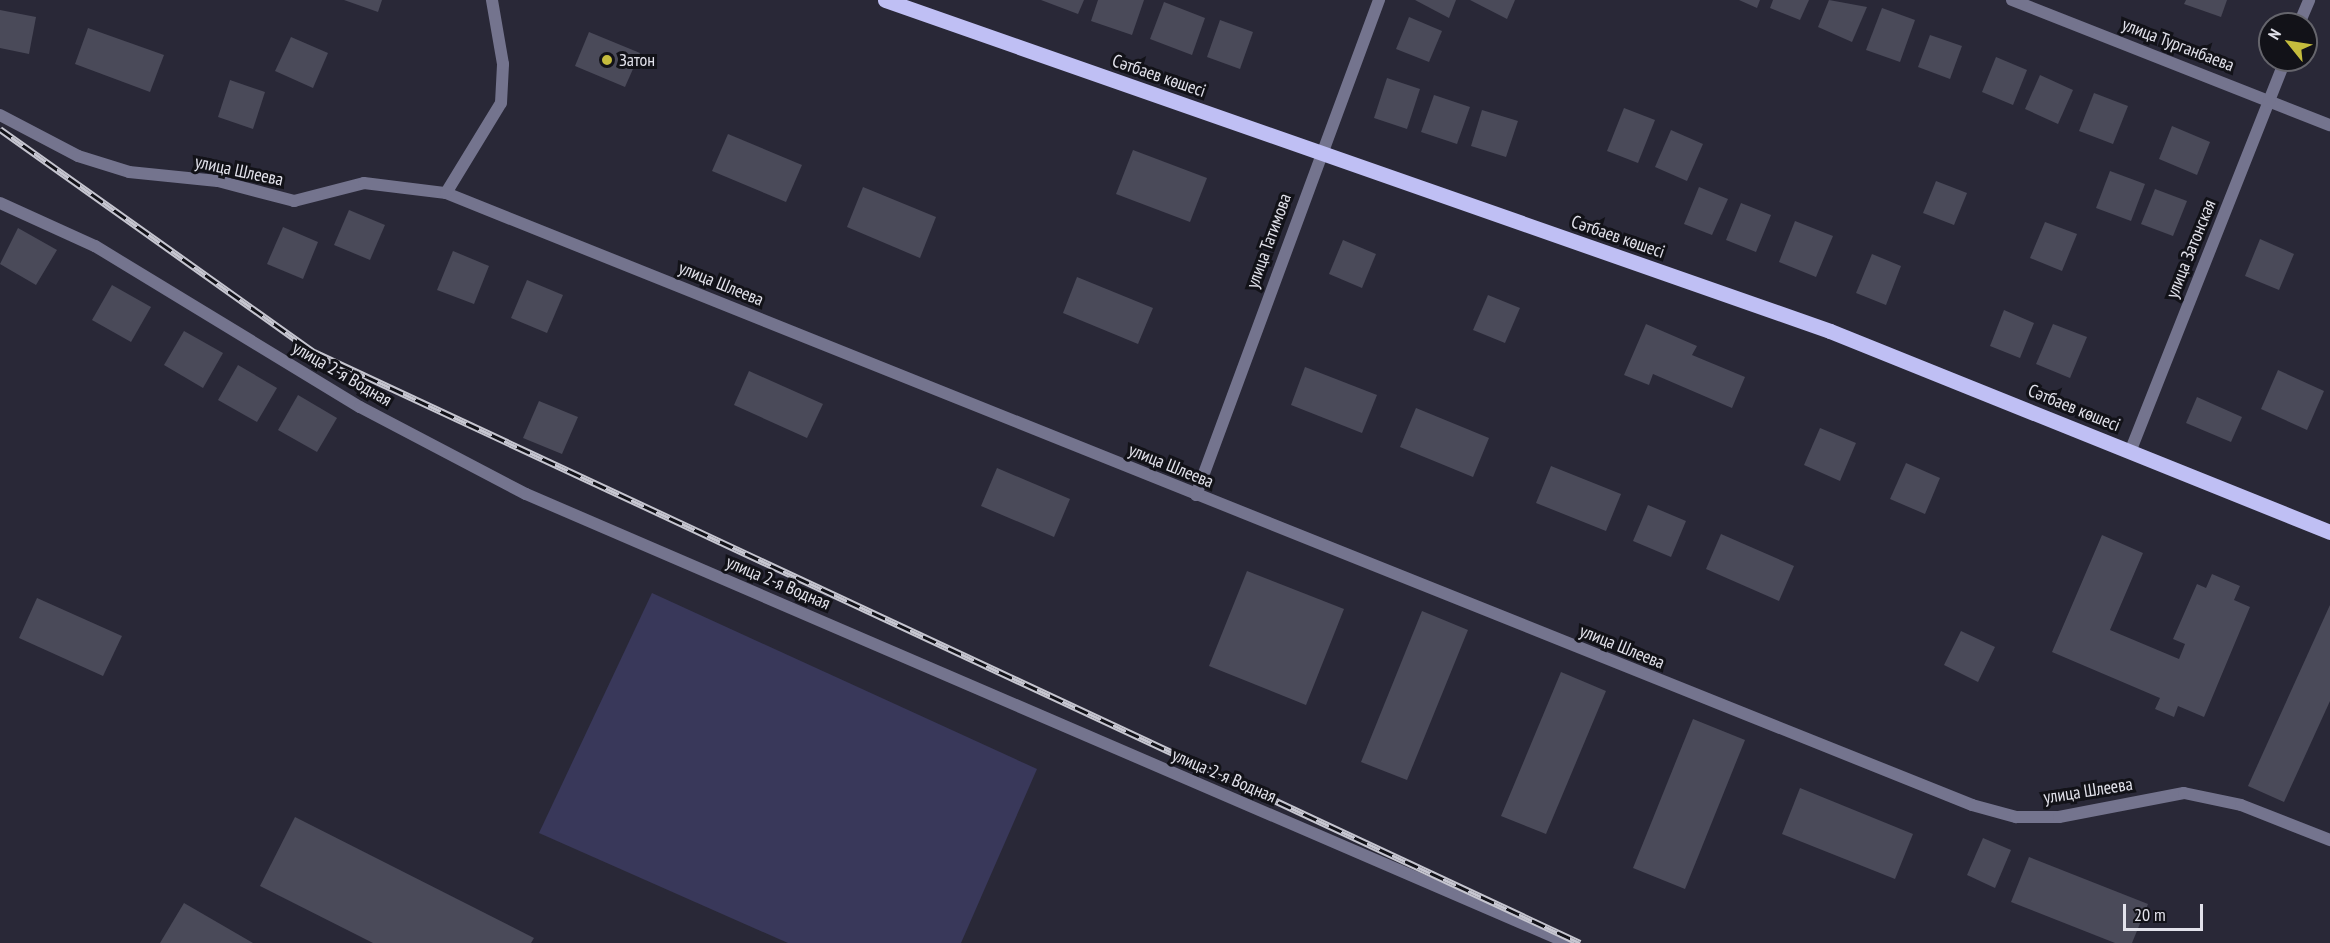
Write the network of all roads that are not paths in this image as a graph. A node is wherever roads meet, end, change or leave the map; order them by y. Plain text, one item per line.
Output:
1 (492, 0) edge
2 (885, 0) edge
3 (1379, 0) edge
4 (2012, 0) edge
5 (2280, 72) edge
6 (2269, 100) junction
7 (0, 115) edge
8 (2330, 125) edge
9 (1320, 154) junction
10 (446, 193) junction
11 (0, 203) edge
12 (2130, 452) junction
13 (1196, 495) junction
14 (2330, 532) edge
15 (2330, 840) edge
16 (1568, 943) edge

1 - 10 street
2 - 9 main road, Сәтбаев көшесі
3 - 9 street, улица Татимова
4 - 6 street, улица Турганбаева
5 - 6 street, улица Затонская
6 - 8 street, улица Турганбаева
6 - 12 street, улица Затонская
7 - 10 street, улица Шлеева
9 - 12 main road, Сәтбаев көшесі
9 - 13 street, улица Татимова
10 - 13 street, улица Шлеева
11 - 16 street, улица 2-я Водная
12 - 14 main road, Сәтбаев көшесі
13 - 15 street, улица Шлеева

